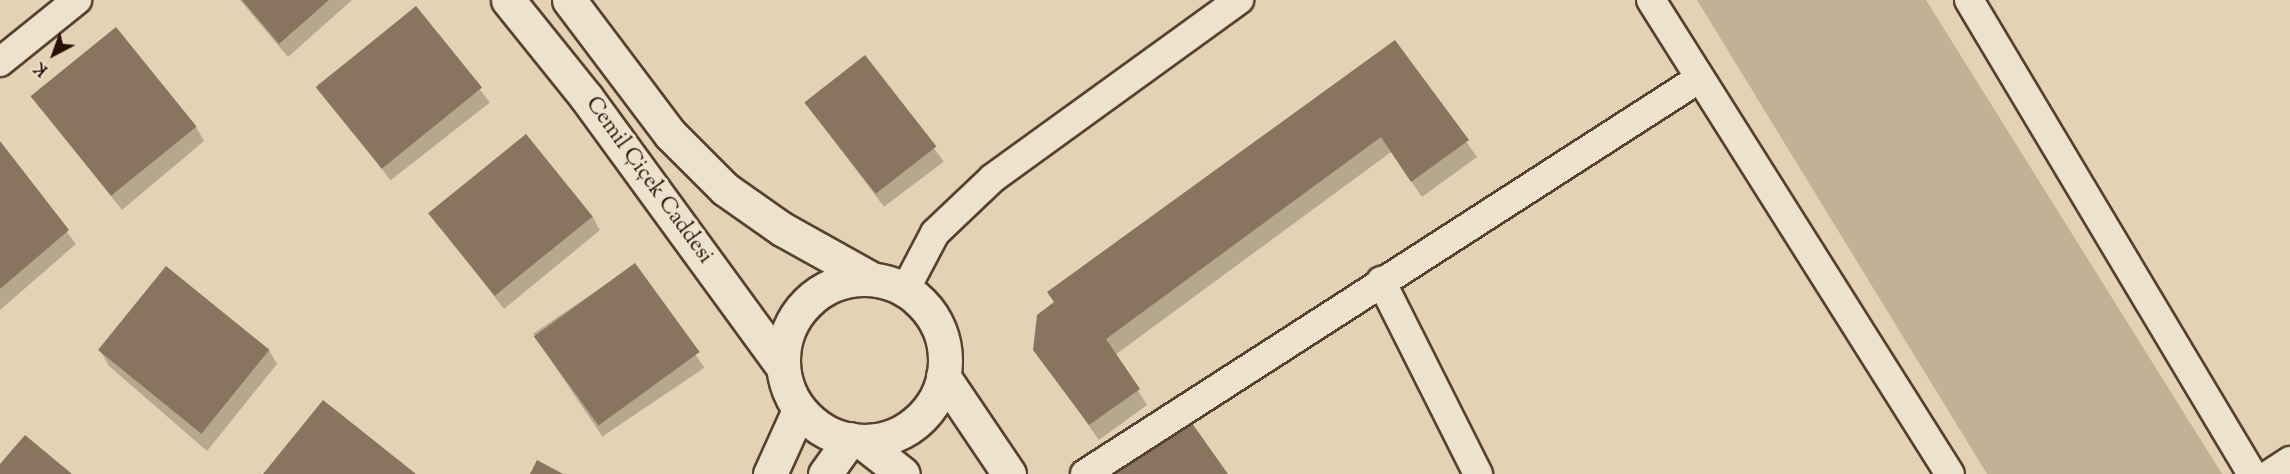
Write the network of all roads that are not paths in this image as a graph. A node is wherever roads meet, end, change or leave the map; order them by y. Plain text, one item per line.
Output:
1 (76, 0) edge
2 (508, 0) edge
3 (1239, 0) edge
4 (1651, 0) edge
5 (1969, 0) edge
6 (573, 1) edge
7 (0, 62) edge
8 (1700, 78) junction
9 (872, 279) junction
10 (1381, 281) junction
11 (905, 290) junction
12 (782, 366) junction
13 (943, 376) junction
14 (799, 410) junction
15 (855, 440) junction
16 (2290, 461) edge
17 (770, 474) edge
18 (825, 474) edge
19 (903, 474) edge
20 (1009, 474) edge
21 (1085, 474) edge
22 (1478, 474) edge
23 (1950, 474) edge
24 (2252, 474) edge
25 (2270, 474) edge

1 - 7 street
2 - 12 street, Cemil Çiçek Caddesi
3 - 11 street
4 - 8 street
5 - 24 street
6 - 9 street, Cemil Çiçek Caddesi
8 - 10 street
8 - 23 street
9 - 11 street
9 - 12 street
10 - 21 street
10 - 22 street
11 - 13 street
12 - 14 street
13 - 15 street
13 - 20 street
14 - 15 street
14 - 17 street
15 - 18 street
15 - 19 street
16 - 25 street

